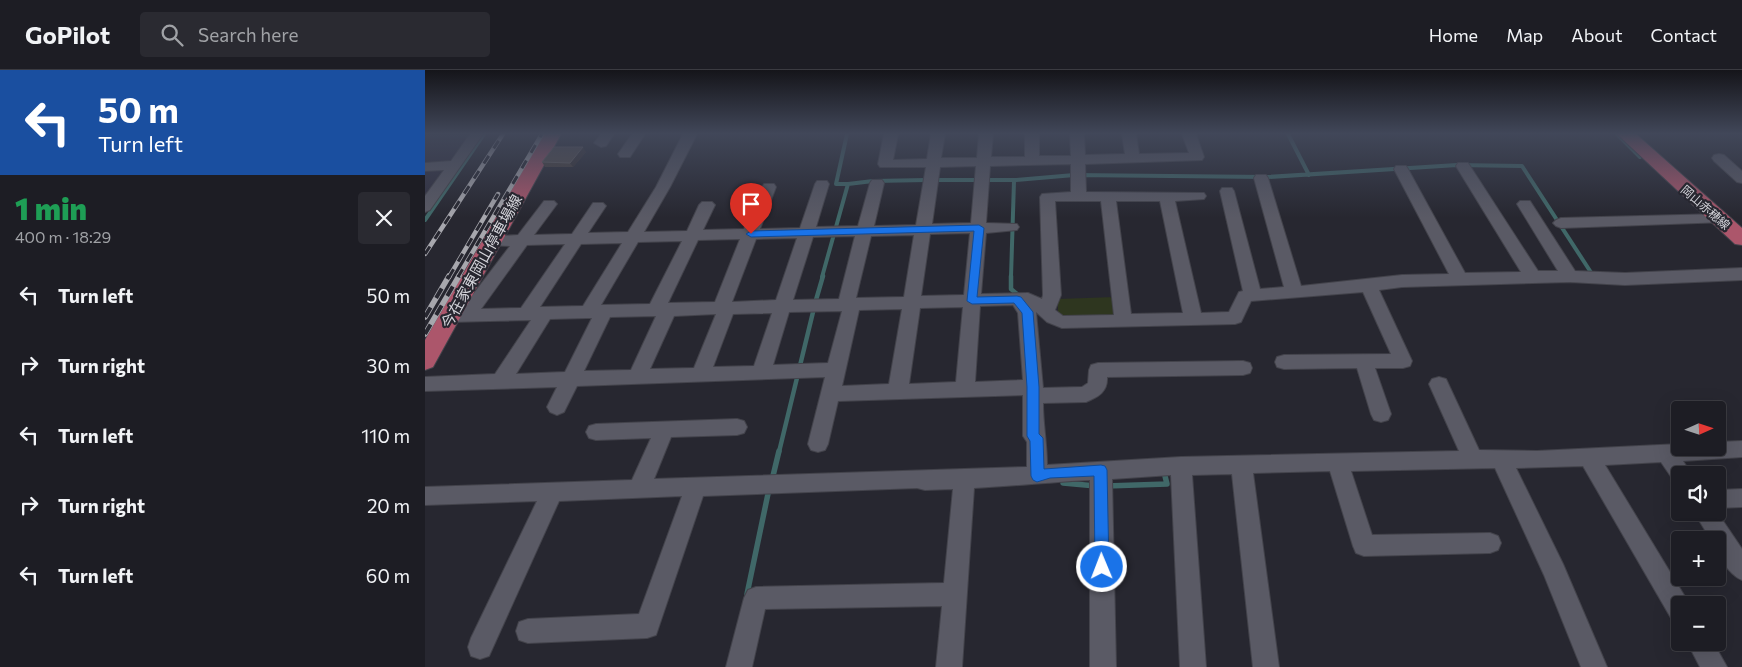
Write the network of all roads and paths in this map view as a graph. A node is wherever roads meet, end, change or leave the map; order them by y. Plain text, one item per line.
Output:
1 (457, 162) edge
2 (537, 162) edge
3 (675, 162) edge
4 (885, 162) edge
5 (984, 162) junction
6 (987, 162) edge
7 (1078, 162) edge
8 (1656, 162) edge
9 (1723, 162) edge
10 (934, 163) junction
11 (455, 165) junction
12 (1463, 166) dead end
13 (425, 168) edge
14 (1401, 169) dead end
15 (1261, 178) dead end
16 (1742, 179) edge
17 (877, 183) dead end
18 (822, 184) dead end
19 (769, 187) dead end
20 (1227, 191) dead end
21 (1079, 196) junction
22 (1108, 196) junction
23 (1167, 196) junction
24 (1199, 196) dead end
25 (549, 204) dead end
26 (1525, 204) dead end
27 (707, 205) dead end
28 (598, 206) dead end
29 (425, 207) edge
30 (1720, 219) junction
31 (1561, 223) dead end
32 (1011, 227) dead end
33 (979, 228) junction
34 (923, 229) junction
35 (865, 231) junction
36 (806, 232) junction
37 (751, 234) junction
38 (692, 235) junction
39 (633, 237) junction
40 (576, 238) junction
41 (1742, 239) edge
42 (522, 240) junction
43 (492, 241) junction
44 (1742, 274) edge
45 (1570, 276) junction
46 (1533, 277) junction
47 (1460, 279) junction
48 (1369, 285) junction
49 (1294, 292) junction
50 (1253, 295) junction
51 (1017, 299) junction
52 (972, 301) junction
53 (912, 302) junction
54 (849, 304) junction
55 (782, 306) junction
56 (724, 308) junction
57 (662, 310) junction
58 (1046, 311) junction
59 (596, 312) junction
60 (536, 313) junction
61 (459, 316) junction
62 (1193, 318) junction
63 (1123, 320) junction
64 (425, 361) edge
65 (1284, 362) dead end
66 (1364, 362) junction
67 (1243, 368) dead end
68 (836, 370) junction
69 (761, 373) junction
70 (701, 375) junction
71 (637, 377) junction
72 (569, 379) junction
73 (501, 381) junction
74 (425, 384) edge
75 (1439, 384) dead end
76 (965, 389) junction
77 (898, 391) junction
78 (1036, 393) junction
79 (831, 394) junction
80 (557, 406) dead end
81 (1381, 414) dead end
82 (737, 427) dead end
83 (665, 429) junction
84 (596, 432) dead end
85 (818, 444) dead end
86 (1742, 449) edge
87 (1667, 453) junction
88 (1589, 457) junction
89 (1473, 458) junction
90 (1501, 459) junction
91 (1338, 462) junction
92 (1241, 465) junction
93 (1181, 466) junction
94 (1675, 466) edge
95 (1037, 476) junction
96 (964, 479) junction
97 (1101, 480) junction
98 (696, 486) junction
99 (639, 488) junction
100 (553, 491) junction
101 (425, 496) edge
102 (1726, 498) edge
103 (1742, 498) edge
104 (1711, 521) edge
105 (1490, 543) dead end
106 (1742, 569) edge
107 (955, 594) junction
108 (1672, 596) edge
109 (528, 631) dead end
110 (480, 647) dead end
111 (1704, 651) edge
112 (739, 667) edge
113 (949, 667) edge
114 (1103, 667) edge
115 (1193, 667) edge
116 (1266, 667) edge
117 (1594, 667) edge
118 (1714, 667) edge

1 - 11 street
2 - 43 main road, 今在家東岡山停車場線
3 - 39 street
4 - 10 street
5 - 6 street
5 - 10 street
5 - 33 street
7 - 21 street
8 - 30 main road, 岡山赤穂線
9 - 16 street
10 - 34 street
11 - 13 street
11 - 29 street
12 - 46 street
14 - 47 street
15 - 49 street
17 - 35 street
18 - 36 street
19 - 37 street
20 - 50 street
21 - 22 street
21 - 58 street
22 - 23 street
22 - 63 street
23 - 24 street
23 - 62 street
25 - 42 street
26 - 45 street
27 - 38 street
28 - 40 street
30 - 31 street
30 - 41 main road, 岡山赤穂線
32 - 33 street
33 - 34 street
33 - 52 street
34 - 35 street
34 - 53 street
35 - 36 street
35 - 54 street
36 - 37 street
36 - 55 street
37 - 38 street
37 - 56 street
38 - 39 street
38 - 57 street
39 - 40 street
39 - 59 street
40 - 42 street
40 - 60 street
42 - 43 street
42 - 61 street
43 - 61 main road, 今在家東岡山停車場線
44 - 45 street
45 - 46 street
46 - 47 street
47 - 48 street
48 - 49 street
48 - 66 street
49 - 50 street
50 - 62 street
51 - 52 street
51 - 58 street
51 - 78 street
52 - 53 street
52 - 76 street
53 - 54 street
53 - 77 street
54 - 55 street
54 - 68 street
55 - 56 street
55 - 69 street
56 - 57 street
56 - 70 street
57 - 59 street
57 - 71 street
58 - 63 street
59 - 60 street
59 - 72 street
60 - 61 street
60 - 73 street
61 - 64 main road, 今在家東岡山停車場線
62 - 63 street
65 - 66 street
66 - 81 street
67 - 78 street
68 - 69 street
68 - 79 street
69 - 70 street
70 - 71 street
71 - 72 street
72 - 73 street
72 - 80 street
73 - 74 street
75 - 89 street
76 - 77 street
76 - 78 street
77 - 79 street
78 - 95 street
79 - 85 street
82 - 83 street
83 - 84 street
83 - 99 street
86 - 87 street
87 - 88 street
87 - 94 street
88 - 90 street
88 - 108 street
89 - 90 street
89 - 91 street
90 - 117 street
91 - 92 street
91 - 105 street
92 - 93 street
92 - 116 street
93 - 97 street
93 - 115 street
95 - 96 street
95 - 97 street
96 - 98 street
96 - 107 street
97 - 114 street
98 - 99 street
98 - 109 street
99 - 100 street
100 - 101 street
100 - 110 street
102 - 103 street
104 - 106 street
107 - 112 street
107 - 113 street
111 - 118 street

